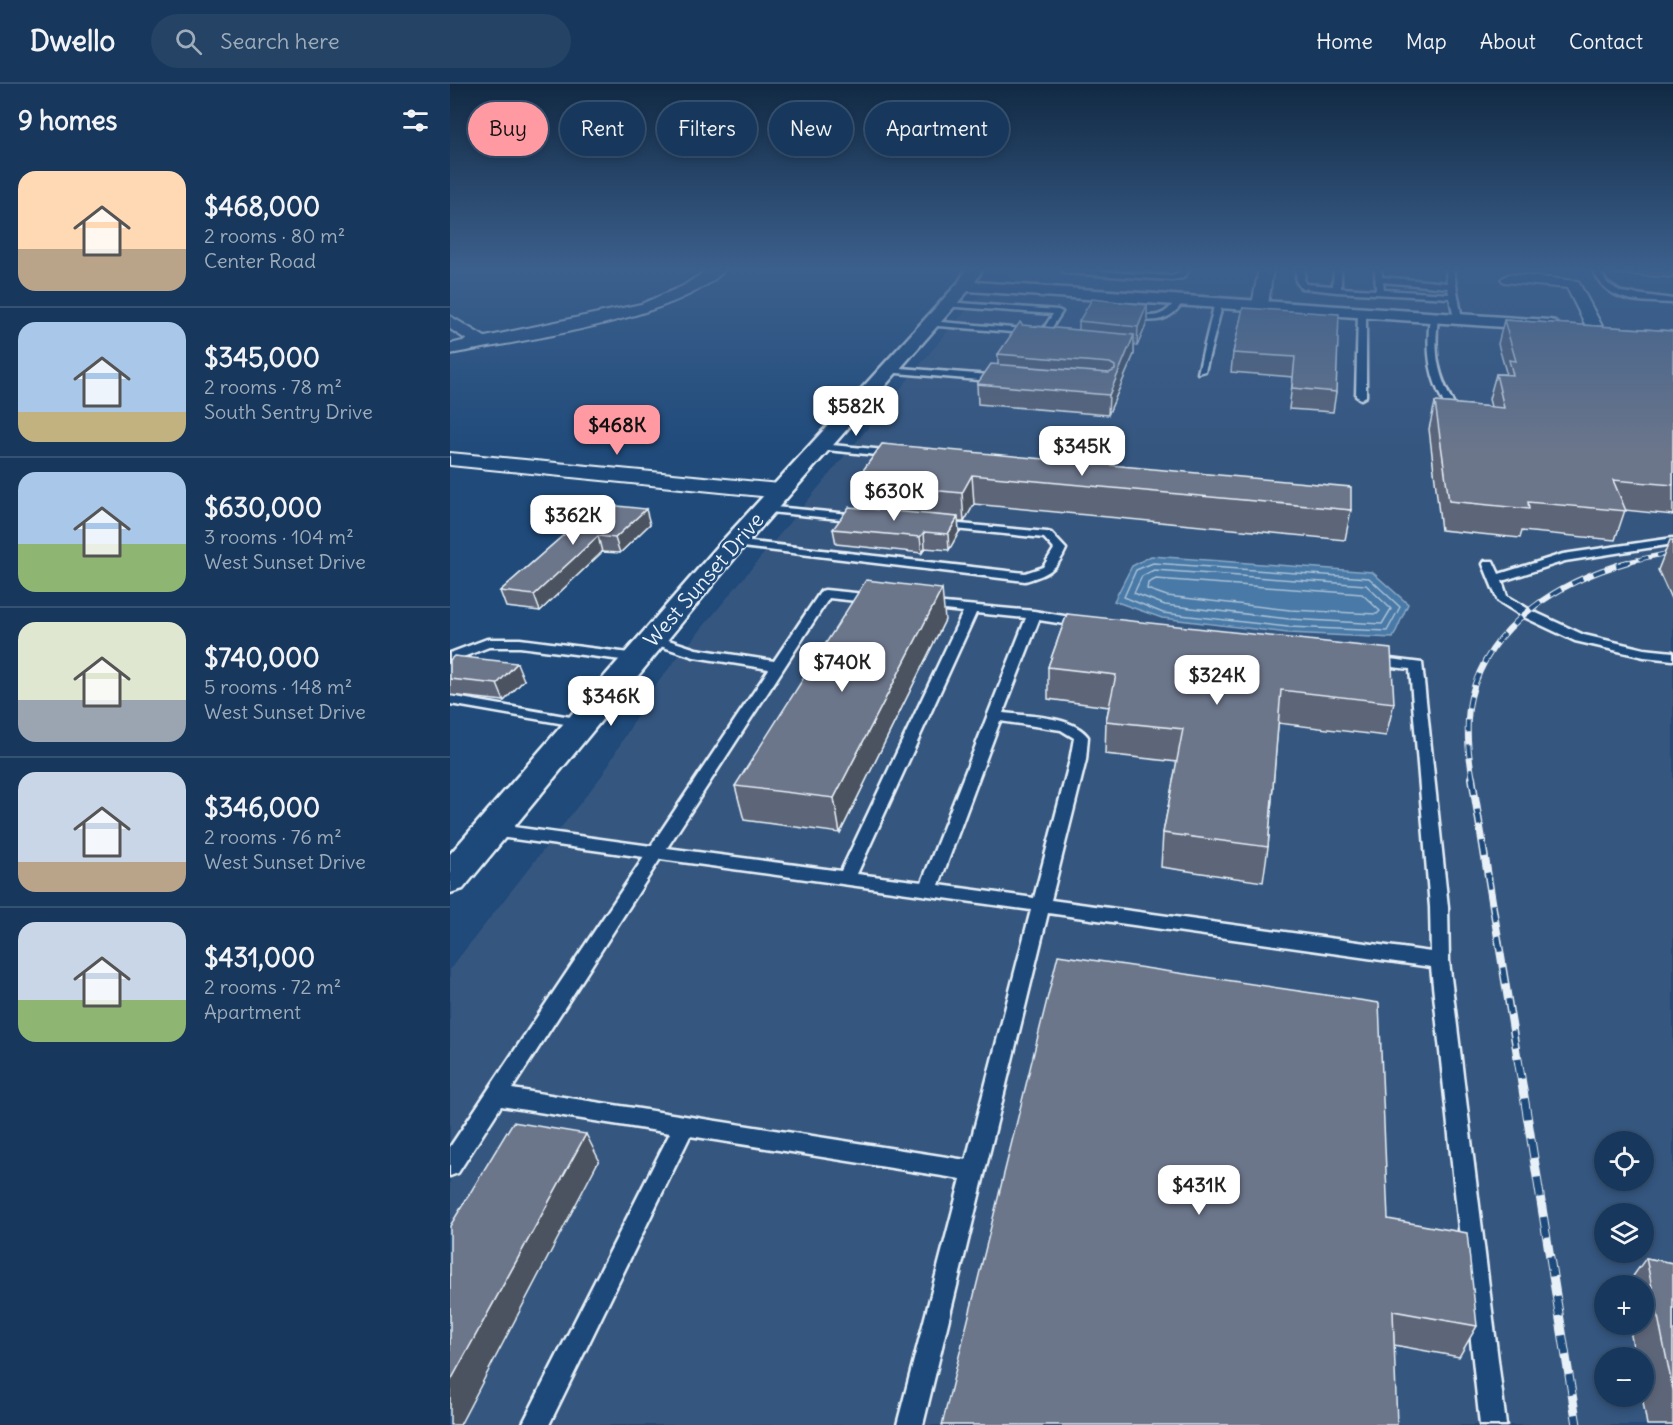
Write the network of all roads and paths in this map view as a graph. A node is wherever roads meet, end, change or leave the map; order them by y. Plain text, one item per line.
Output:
1 (928, 330) edge
2 (464, 331) edge
3 (539, 331) edge
4 (1212, 331) edge
5 (1362, 331) edge
6 (1432, 331) edge
7 (991, 338) dead end
8 (1045, 340) edge
9 (482, 343) junction
10 (450, 350) edge
11 (888, 370) junction
12 (1201, 371) dead end
13 (1016, 381) edge
14 (1361, 396) dead end
15 (1451, 408) edge
16 (821, 447) junction
17 (904, 455) edge
18 (450, 459) edge
19 (780, 491) junction
20 (764, 509) junction
21 (870, 519) edge
22 (929, 524) edge
23 (1673, 541) edge
24 (734, 543) junction
25 (1489, 564) dead end
26 (1495, 579) junction
27 (892, 601) edge
28 (915, 603) edge
29 (971, 609) junction
30 (1034, 615) junction
31 (1095, 626) edge
32 (645, 648) junction
33 (1673, 656) edge
34 (450, 658) edge
35 (1360, 660) edge
36 (778, 666) junction
37 (450, 700) edge
38 (995, 716) junction
39 (582, 723) junction
40 (492, 830) junction
41 (654, 852) junction
42 (846, 878) junction
43 (450, 879) edge
44 (928, 890) junction
45 (1041, 905) junction
46 (1440, 961) junction
47 (496, 1096) junction
48 (685, 1125) junction
49 (450, 1166) edge
50 (974, 1172) junction
51 (535, 1425) edge
52 (910, 1425) edge
53 (1493, 1425) edge

1 - 11 main road, West Sunset Drive
2 - 9 street
3 - 9 street
4 - 12 lane
5 - 14 lane
6 - 15 lane
7 - 8 lane
9 - 10 street
11 - 13 lane
11 - 16 main road, West Sunset Drive
16 - 17 lane
16 - 19 main road, West Sunset Drive
18 - 19 street
19 - 20 main road, West Sunset Drive
20 - 21 lane
20 - 24 main road, West Sunset Drive
22 - 24 lane
23 - 26 lane
24 - 32 main road, West Sunset Drive
25 - 26 lane
26 - 33 lane
27 - 36 lane
28 - 29 lane
29 - 30 lane
29 - 42 lane
30 - 31 lane
30 - 38 lane
32 - 34 lane
32 - 36 lane
32 - 39 main road, West Sunset Drive
35 - 46 lane
36 - 41 lane
37 - 39 lane
38 - 44 lane
38 - 45 lane
39 - 40 main road, West Sunset Drive
40 - 41 lane
40 - 43 main road, West Sunset Drive
41 - 42 lane
41 - 47 lane
42 - 44 lane
44 - 45 lane
45 - 46 lane
45 - 50 lane
46 - 53 lane
47 - 48 lane
47 - 49 lane
48 - 50 lane
48 - 51 lane
50 - 52 lane

